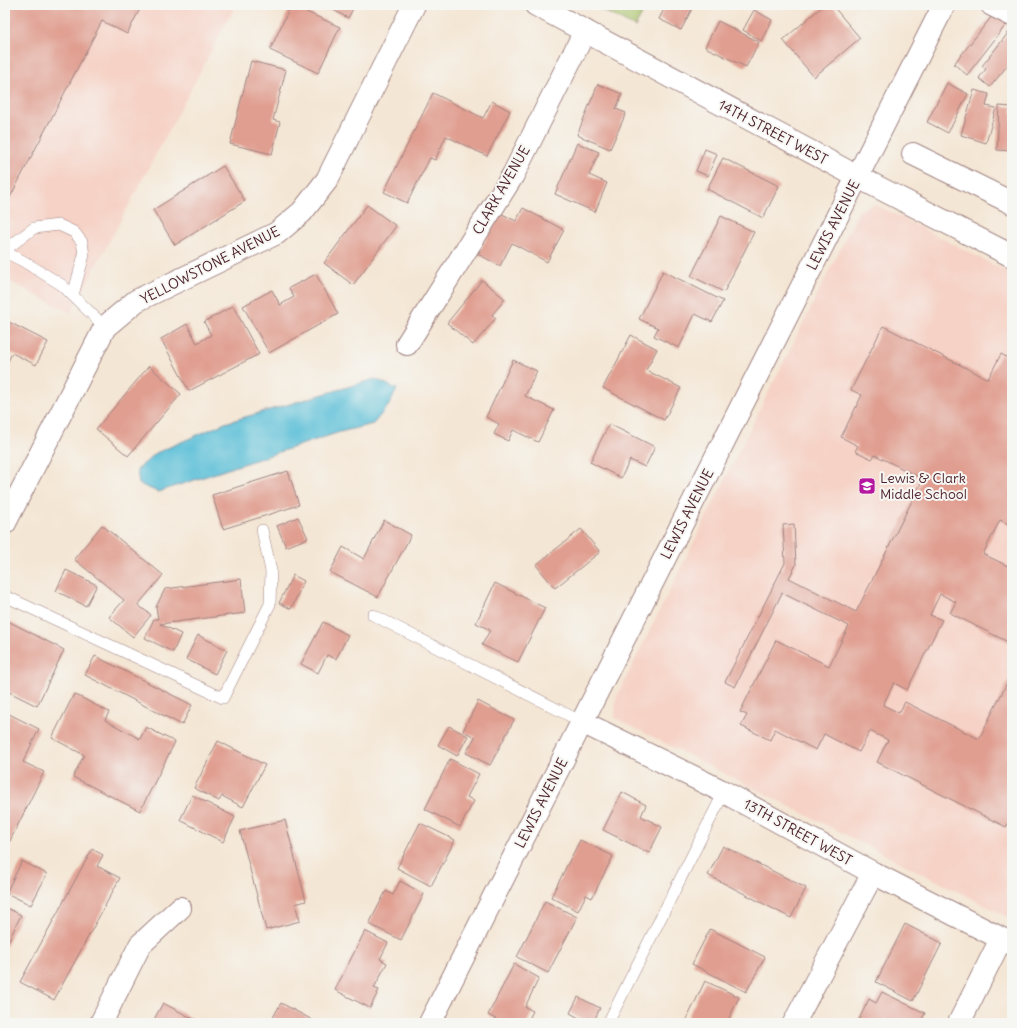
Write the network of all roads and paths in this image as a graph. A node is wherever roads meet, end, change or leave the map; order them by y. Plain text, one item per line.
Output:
1 (414, 5) edge
2 (536, 5) edge
3 (944, 5) edge
4 (992, 5) edge
5 (1012, 15) edge
6 (585, 31) junction
7 (913, 154) dead end
8 (858, 177) junction
9 (1012, 203) edge
10 (5, 251) edge
11 (1012, 256) edge
12 (73, 295) junction
13 (105, 327) junction
14 (407, 344) dead end
15 (5, 524) edge
16 (262, 530) dead end
17 (5, 596) edge
18 (373, 615) dead end
19 (582, 722) junction
20 (724, 792) junction
21 (873, 872) junction
22 (180, 908) dead end
23 (1007, 942) edge
24 (101, 1023) edge
25 (430, 1023) edge
26 (608, 1023) edge
27 (794, 1023) edge
28 (959, 1023) edge

1 - 13 street, YELLOWSTONE AVENUE
2 - 6 street, 14TH STREET WEST
3 - 8 street, LEWIS AVENUE
4 - 5 street
6 - 8 street, 14TH STREET WEST
6 - 14 street, CLARK AVENUE
7 - 9 street
8 - 11 street, 14TH STREET WEST
8 - 19 street, LEWIS AVENUE
10 - 12 lane
10 - 12 lane
12 - 13 lane
13 - 15 street, YELLOWSTONE AVENUE
16 - 17 lane
18 - 19 lane
19 - 20 street, 13TH STREET WEST
19 - 25 street, LEWIS AVENUE
20 - 21 street, 13TH STREET WEST
20 - 26 lane
21 - 23 street, 13TH STREET WEST
21 - 27 street
22 - 24 street
23 - 28 street

